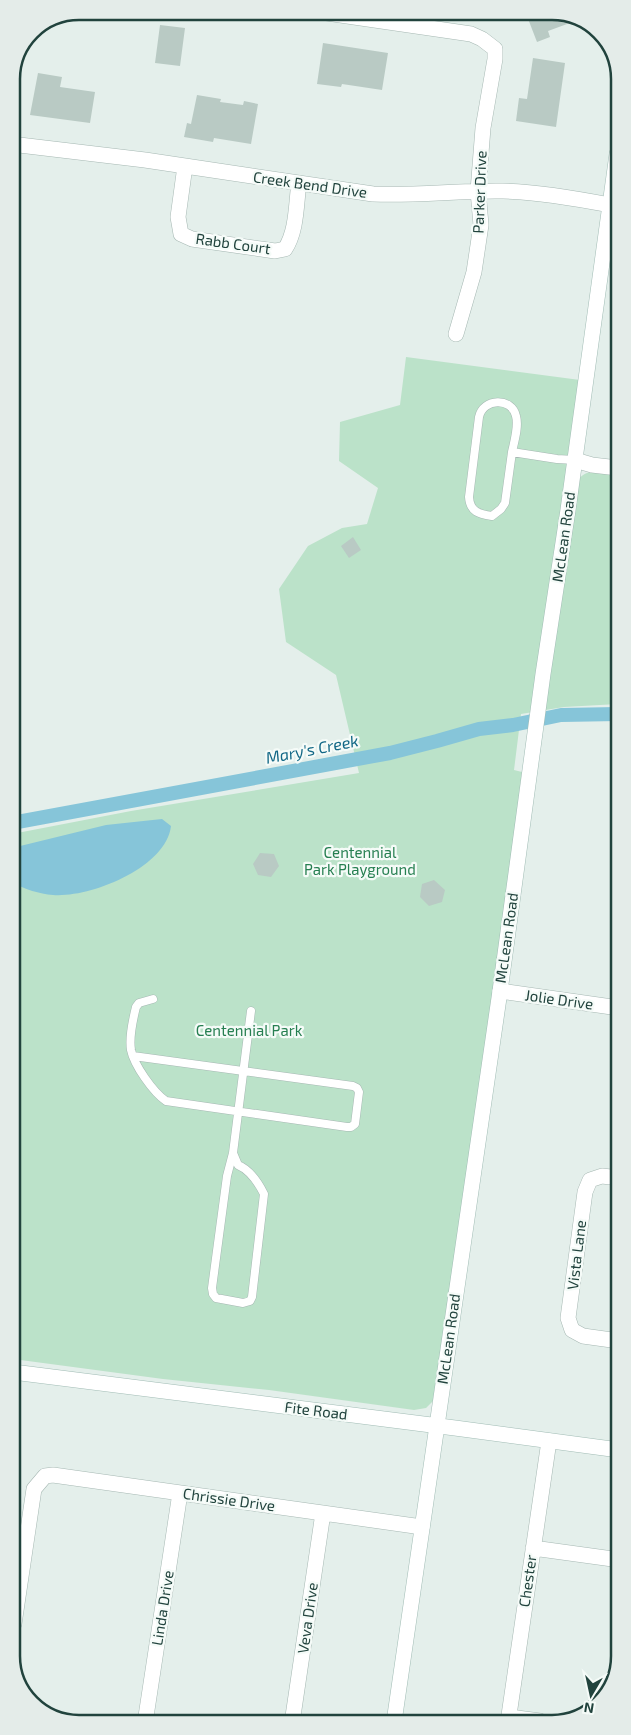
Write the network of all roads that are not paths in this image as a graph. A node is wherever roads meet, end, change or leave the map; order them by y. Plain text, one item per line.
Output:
1 (375, 20) edge
2 (20, 145) edge
3 (184, 166) junction
4 (299, 183) junction
5 (478, 191) junction
6 (611, 204) edge
7 (611, 224) edge
8 (456, 334) dead end
9 (512, 452) junction
10 (575, 460) junction
11 (611, 467) edge
12 (500, 991) junction
13 (152, 999) dead end
14 (611, 1007) edge
15 (251, 1011) dead end
16 (133, 1056) junction
17 (243, 1070) junction
18 (237, 1112) junction
19 (233, 1152) junction
20 (611, 1177) edge
21 (611, 1340) edge
22 (20, 1373) edge
23 (438, 1426) junction
24 (549, 1440) junction
25 (611, 1449) edge
26 (180, 1493) junction
27 (323, 1513) junction
28 (422, 1527) junction
29 (533, 1548) junction
30 (611, 1559) edge
31 (20, 1582) edge
32 (146, 1715) edge
33 (293, 1715) edge
34 (395, 1715) edge
35 (509, 1715) edge

1 - 5 street, Parker Drive
2 - 3 street, Creek Bend Drive
3 - 4 street, Creek Bend Drive
3 - 4 street, Rabb Court
4 - 5 street, Creek Bend Drive
5 - 6 street, Creek Bend Drive
5 - 8 street, Parker Drive
7 - 10 street, McLean Road
9 - 9 lane
9 - 10 lane
10 - 11 street
10 - 12 street, McLean Road
12 - 14 street, Jolie Drive
12 - 23 street, McLean Road
13 - 16 lane
15 - 17 lane
16 - 17 lane
16 - 18 lane
17 - 18 lane
17 - 18 lane
18 - 19 lane
19 - 19 lane
20 - 21 street, Vista Lane
22 - 23 street, Fite Road
23 - 24 street, Fite Road
23 - 28 street, McLean Road
24 - 25 street, Fite Road
24 - 29 street, Chester
26 - 27 street, Chrissie Drive
26 - 31 street, Chrissie Drive
26 - 32 street, Linda Drive
27 - 28 street, Chrissie Drive
27 - 33 street, Veva Drive
28 - 34 street, McLean Road
29 - 30 street
29 - 35 street, Chester

